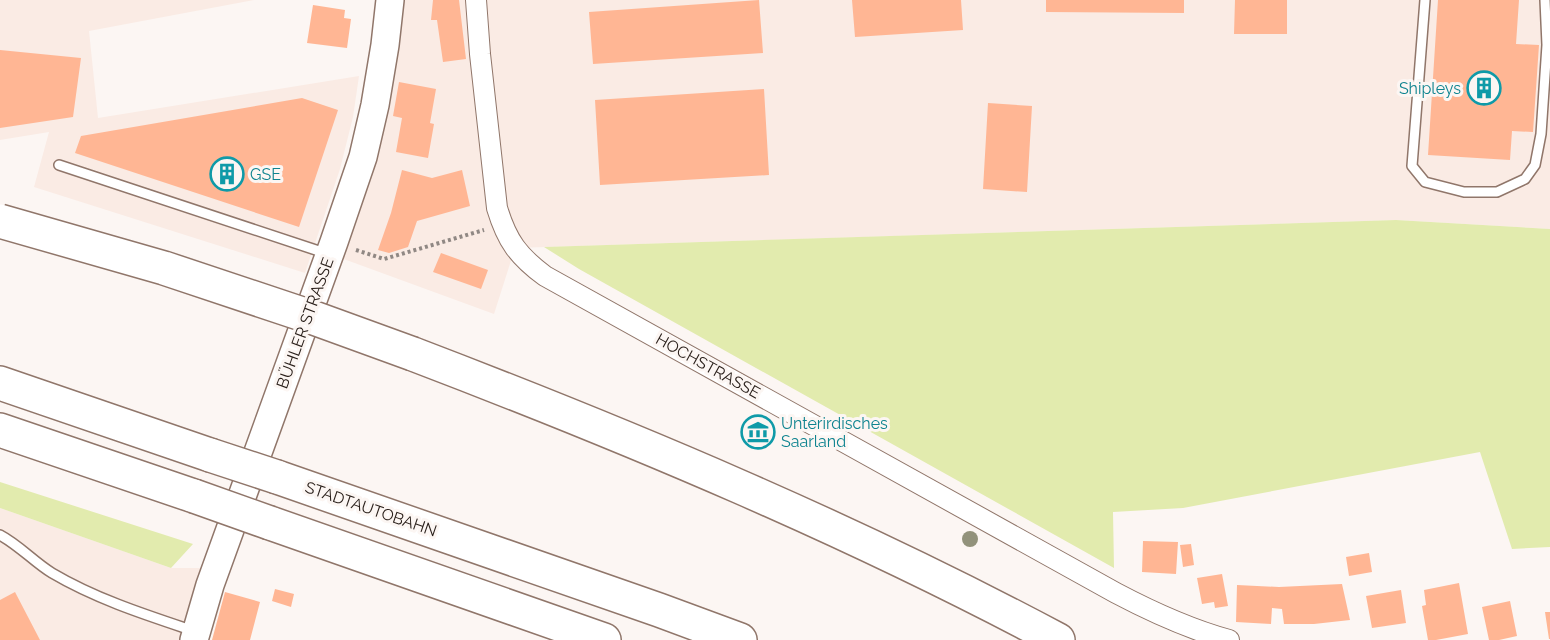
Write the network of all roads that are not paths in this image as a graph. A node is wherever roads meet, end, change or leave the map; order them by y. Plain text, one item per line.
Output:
1 (390, 0) edge
2 (476, 0) edge
3 (1425, 0) edge
4 (1545, 0) edge
5 (59, 165) dead end
6 (0, 221) edge
7 (332, 248) junction
8 (0, 383) edge
9 (0, 430) edge
10 (0, 535) edge
11 (195, 636) edge
12 (604, 640) edge
13 (740, 640) edge
14 (1058, 640) edge
15 (1229, 640) edge

1 - 7 main road, BÜHLER STRASSE
2 - 15 street, HOCHSTRASSE
3 - 4 lane
5 - 7 lane
6 - 14 highway, bridge
7 - 11 main road, BÜHLER STRASSE
8 - 13 highway, STADTAUTOBAHN, bridge
9 - 12 highway, bridge
10 - 11 lane

